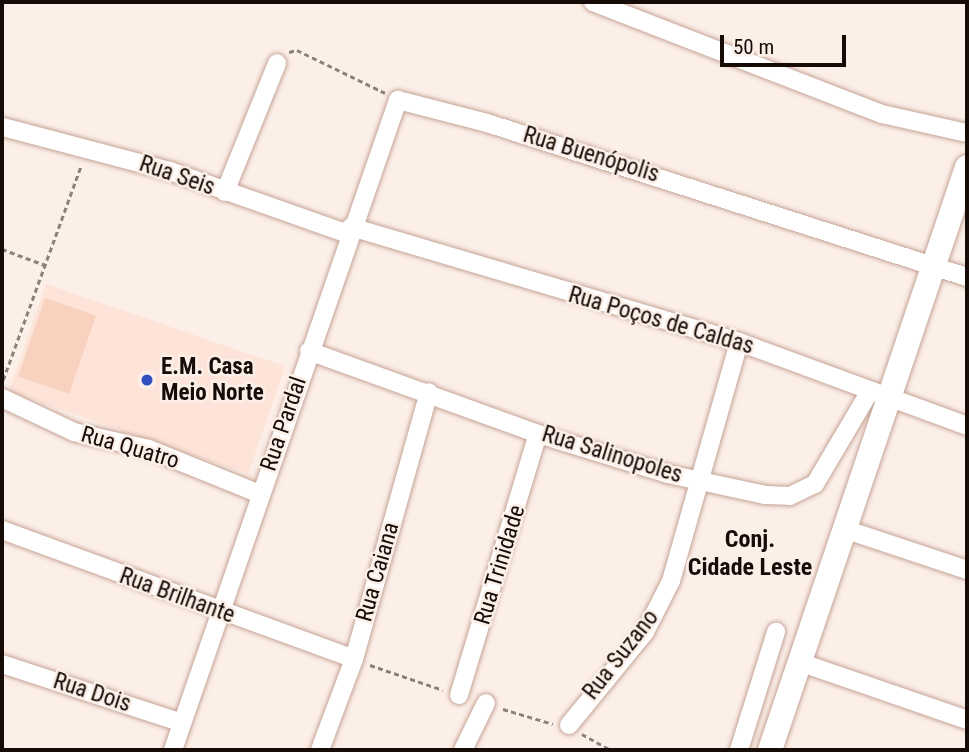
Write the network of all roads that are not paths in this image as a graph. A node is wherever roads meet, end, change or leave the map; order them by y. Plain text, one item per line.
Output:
1 (593, 2) edge
2 (276, 64) road end
3 (398, 100) joint
4 (3, 127) edge
5 (967, 133) edge
6 (967, 167) edge
7 (225, 192) junction
8 (349, 230) junction
9 (932, 265) junction
10 (967, 277) edge
11 (740, 342) junction
12 (310, 351) junction
13 (429, 392) junction
14 (878, 395) junction
15 (2, 398) edge
16 (967, 426) edge
17 (538, 434) junction
18 (701, 481) junction
19 (260, 494) junction
20 (844, 529) junction
21 (2, 530) edge
22 (967, 570) edge
23 (220, 612) junction
24 (776, 632) dead end
25 (354, 659) junction
26 (799, 662) junction
27 (2, 664) edge
28 (459, 695) dead end
29 (486, 703) dead end
30 (967, 720) edge
31 (182, 723) junction
32 (569, 725) dead end
33 (173, 750) edge
34 (320, 750) edge
35 (463, 750) edge
36 (739, 750) edge
37 (769, 750) edge

1 - 5 street
2 - 7 street
3 - 8 street, Rua Pardal
3 - 9 street, Rua Buenópolis
4 - 7 street, Rua Seis
6 - 9 street
7 - 8 street, Rua Seis
8 - 11 street, Rua Poços de Caldas
8 - 12 street, Rua Pardal
9 - 10 street, Rua Buenópolis
9 - 14 street
11 - 14 street, Rua Poços de Caldas
11 - 18 street, Rua Suzano
12 - 13 street, Rua Salinopoles
12 - 19 street, Rua Pardal
13 - 17 street, Rua Salinopoles
13 - 25 street, Rua Caiana
14 - 16 street, Rua Poços de Caldas
14 - 18 street, Rua Salinopoles
14 - 20 street
15 - 19 street, Rua Quatro
17 - 18 street, Rua Salinopoles
17 - 28 street, Rua Trinidade
18 - 32 street, Rua Suzano
19 - 23 street, Rua Pardal
20 - 22 street
20 - 26 street
21 - 23 street, Rua Brilhante
23 - 25 street, Rua Brilhante
23 - 31 street, Rua Pardal
24 - 36 street
25 - 34 street, Rua Caiana
26 - 30 street
26 - 37 street
27 - 31 street, Rua Dois
29 - 35 street
31 - 33 street, Rua Pardal

